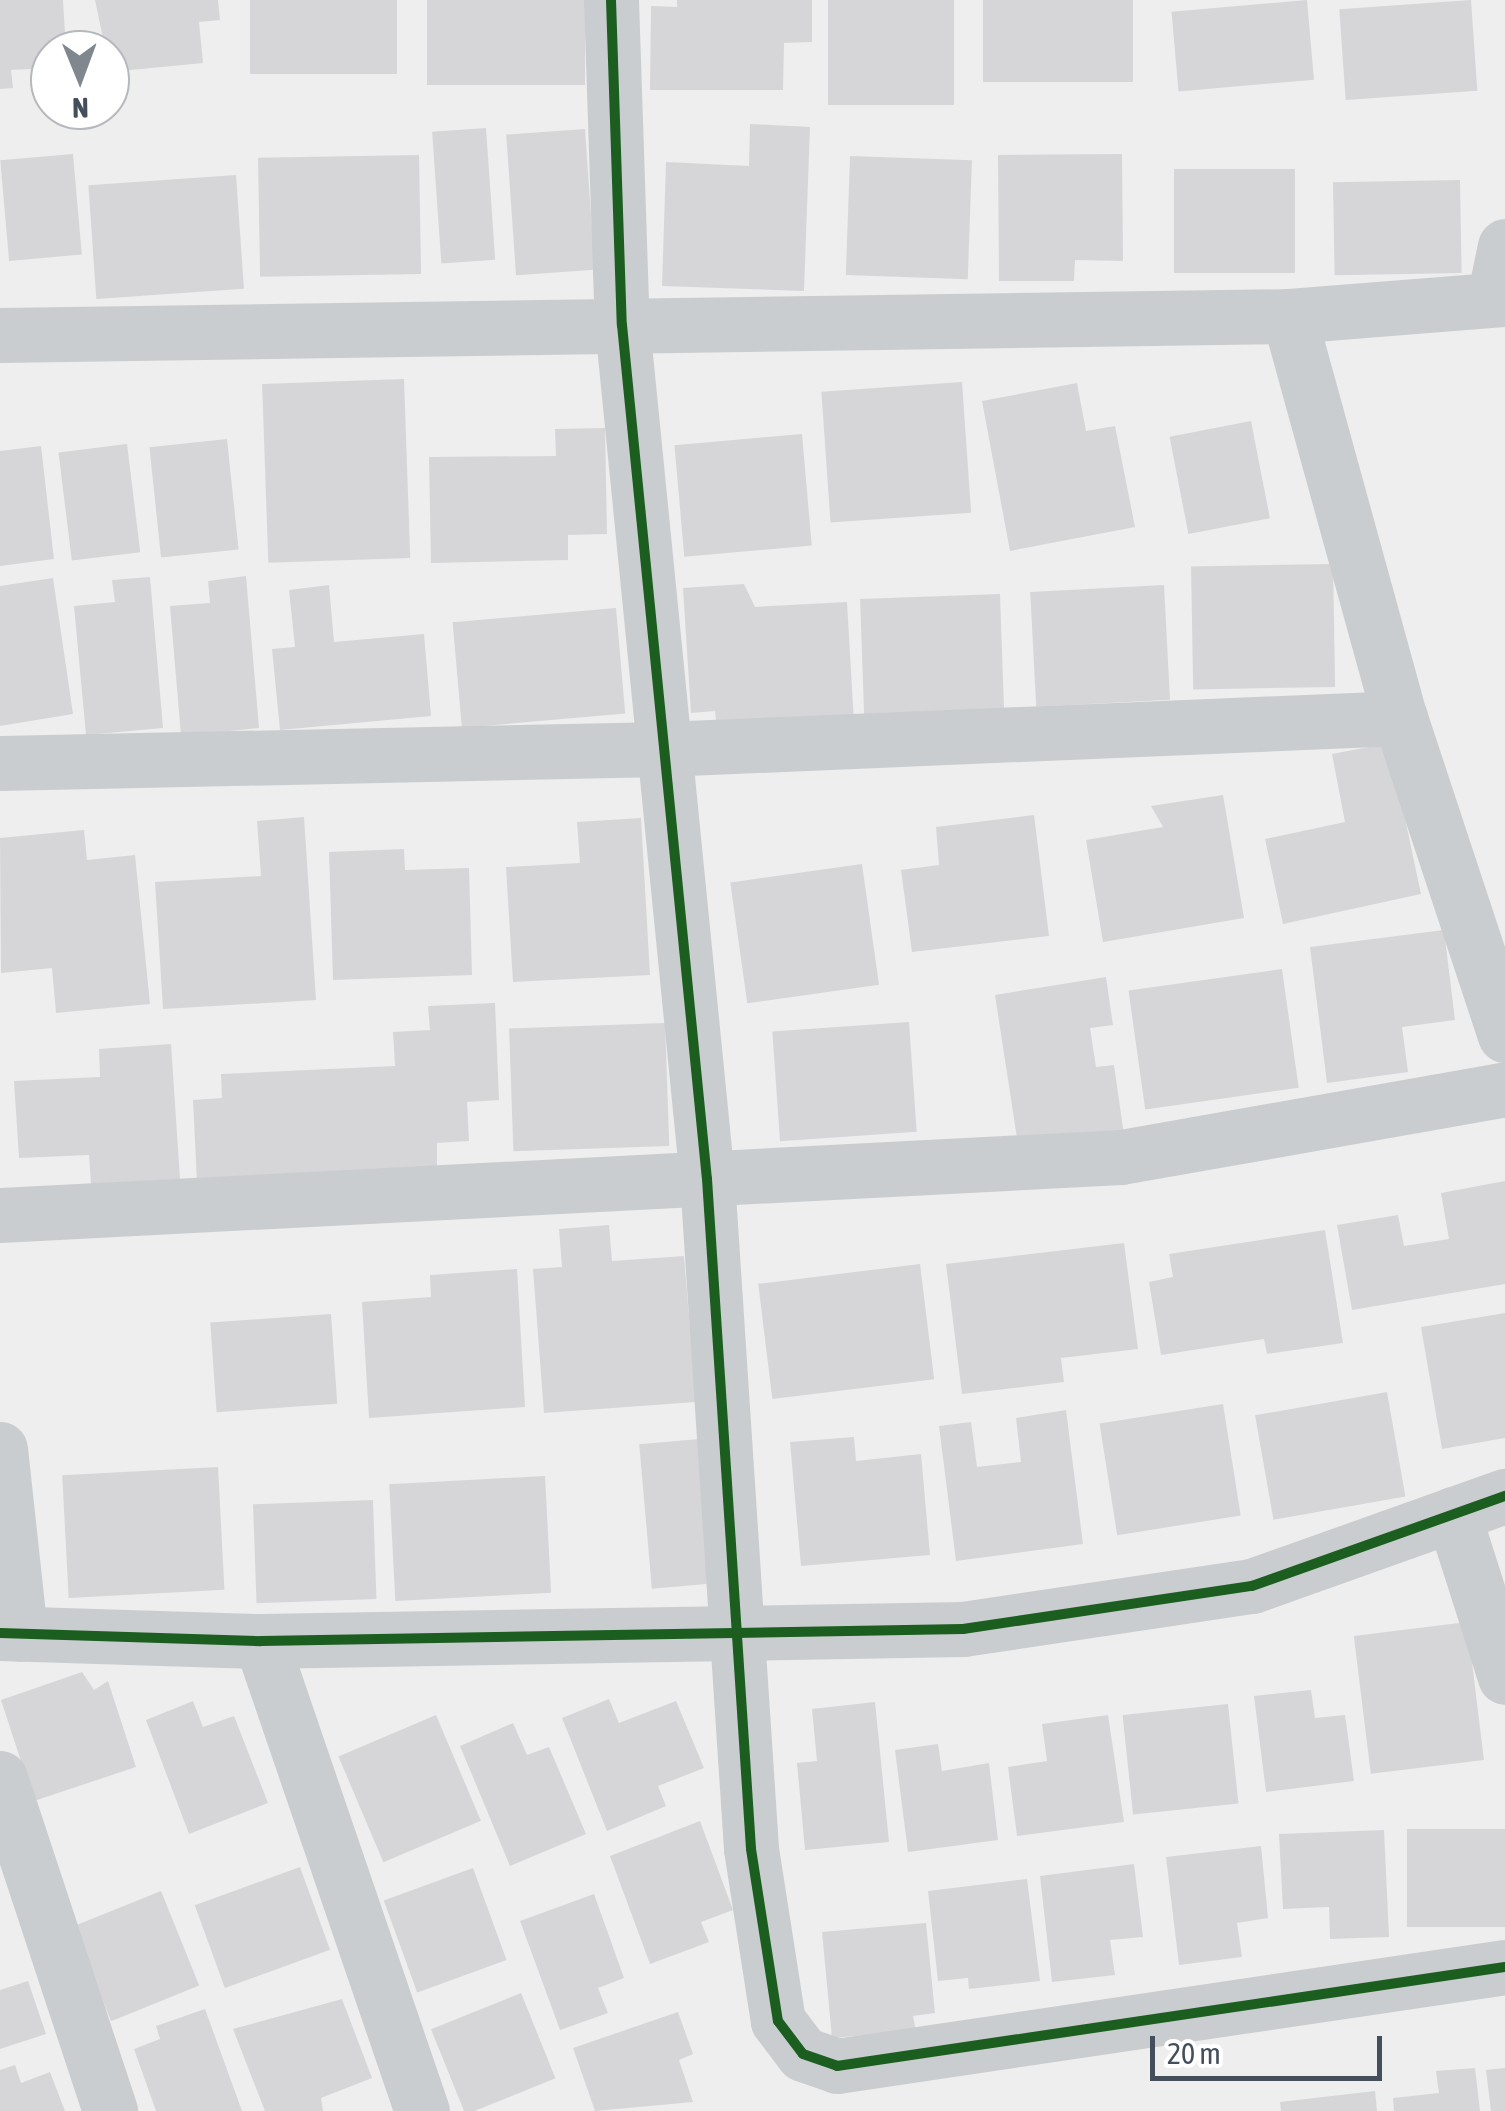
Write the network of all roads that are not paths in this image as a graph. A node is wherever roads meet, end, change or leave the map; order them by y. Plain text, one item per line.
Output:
1 (611, 0) edge
2 (1505, 246) edge
3 (1499, 299) edge
4 (1290, 316) junction
5 (622, 325) junction
6 (0, 335) edge
7 (1400, 718) junction
8 (663, 749) junction
9 (0, 763) edge
10 (1505, 1034) edge
11 (1505, 1089) edge
12 (707, 1178) junction
13 (0, 1214) edge
14 (0, 1449) edge
15 (1505, 1496) edge
16 (1453, 1514) junction
17 (741, 1626) junction
18 (10, 1633) edge
19 (261, 1641) junction
20 (1505, 1677) edge
21 (0, 1778) edge
22 (1505, 1967) edge
23 (110, 2111) edge
24 (422, 2111) edge

1 - 5 street
2 - 3 street
3 - 4 street
4 - 5 street
4 - 7 street
5 - 6 street
5 - 8 street
7 - 8 street
7 - 10 street
8 - 9 street
8 - 12 street
11 - 12 street
12 - 13 street
12 - 17 street
14 - 18 street
15 - 16 street
16 - 17 street
16 - 20 street
17 - 19 street
17 - 22 street
18 - 19 street
19 - 24 street
21 - 23 street

